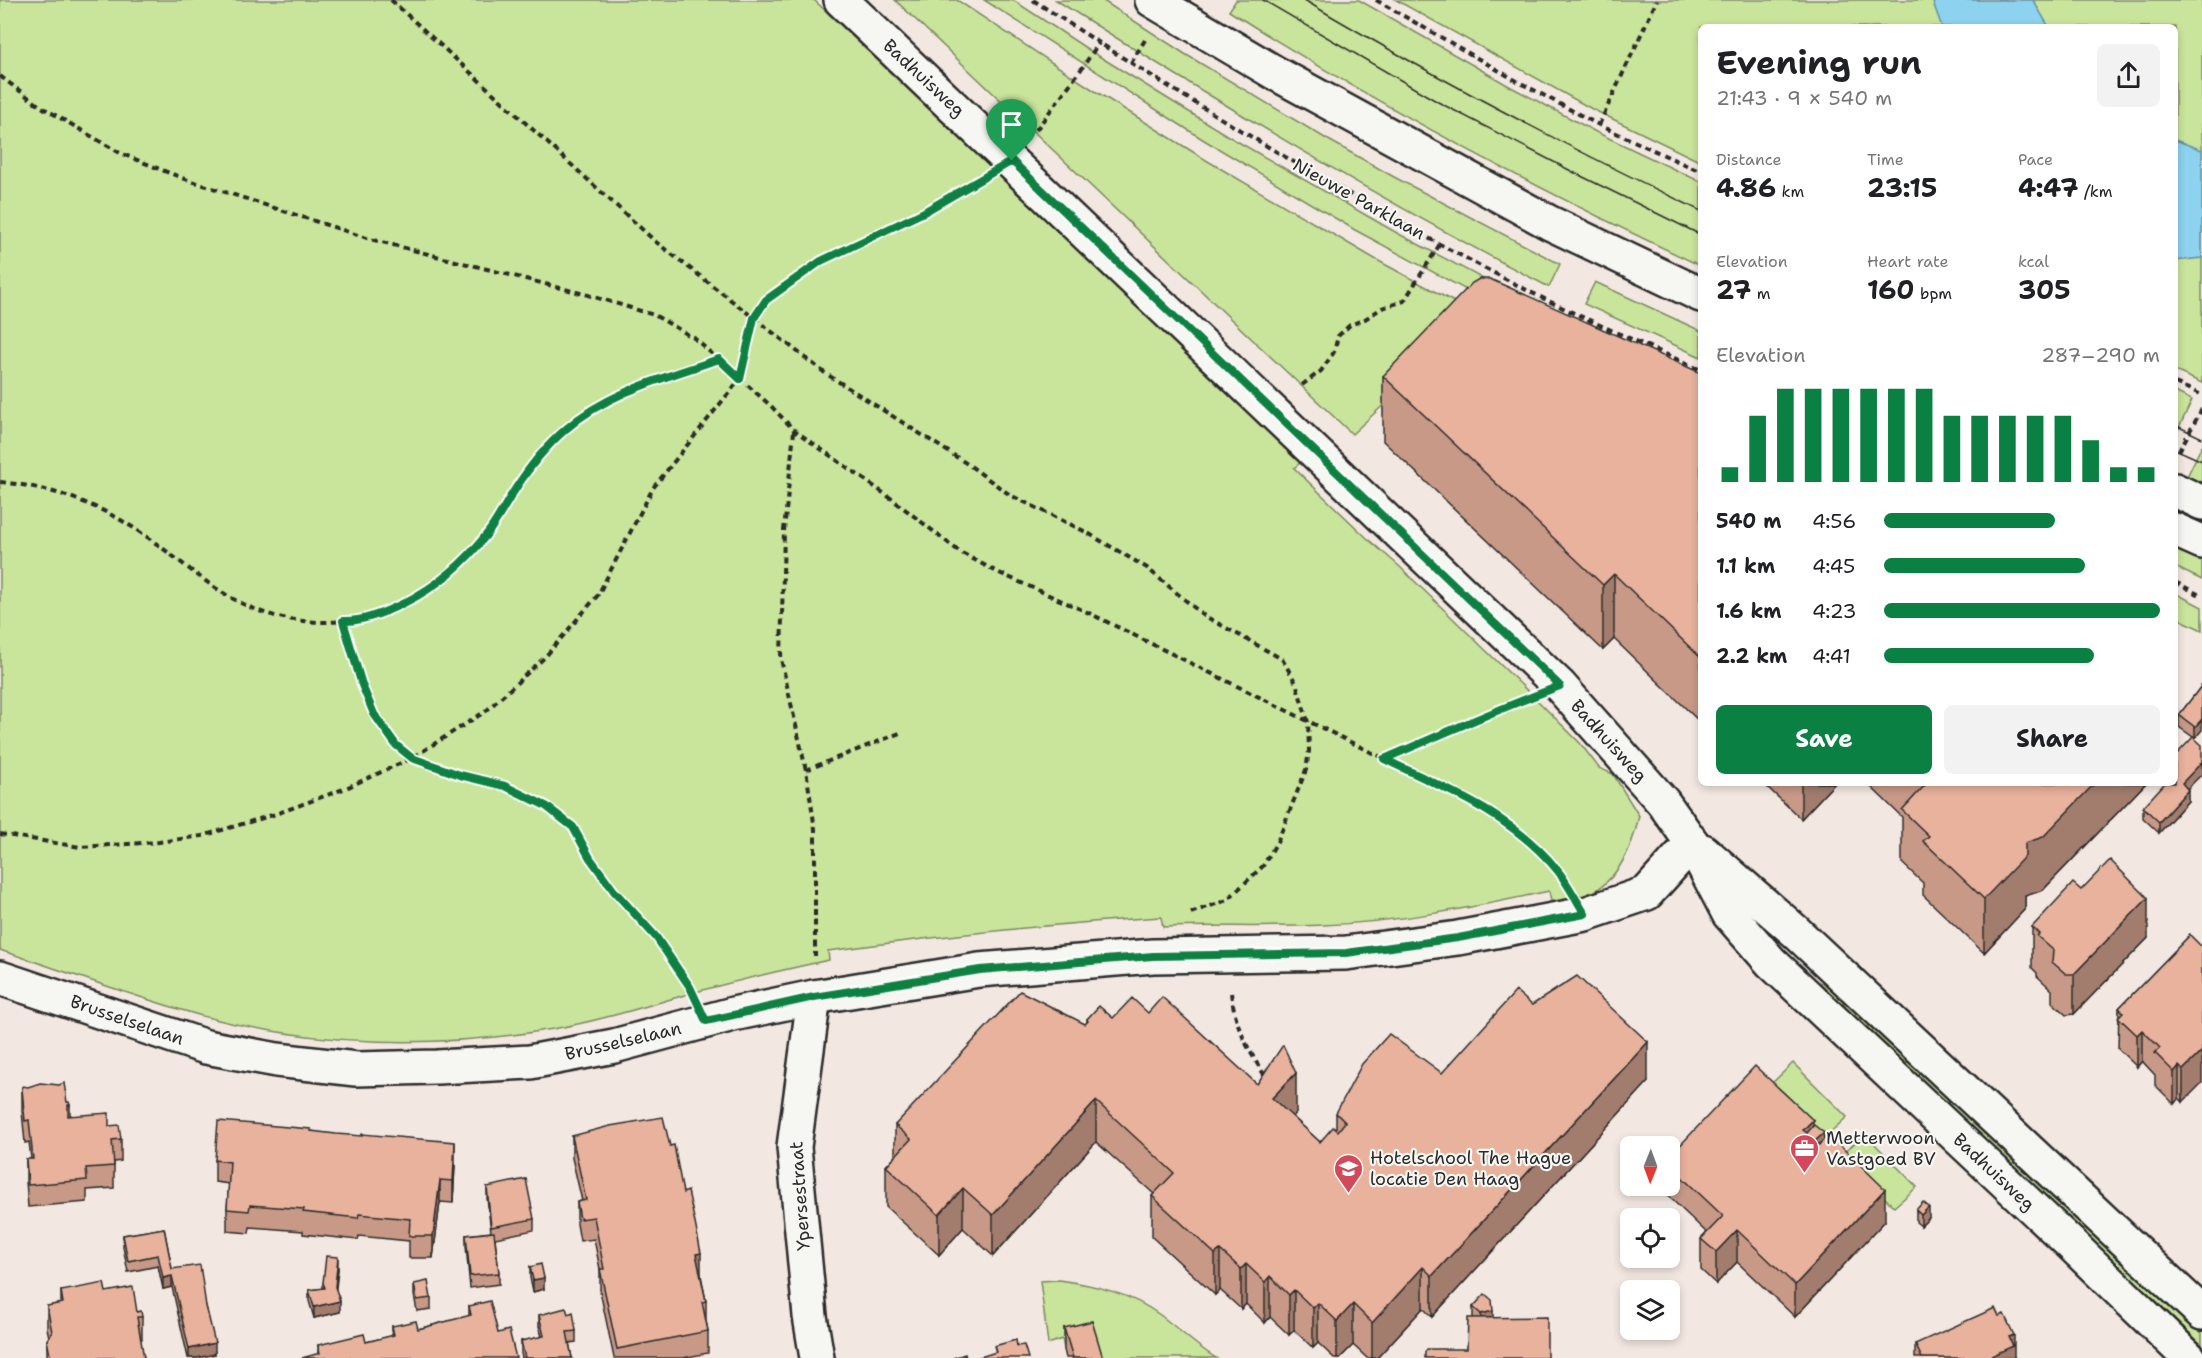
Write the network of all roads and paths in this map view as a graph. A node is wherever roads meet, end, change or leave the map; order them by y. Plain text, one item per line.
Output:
1 (391, 0) edge
2 (842, 0) edge
3 (1033, 0) edge
4 (1152, 0) edge
5 (1376, 0) edge
6 (1658, 0) edge
7 (1098, 43) junction
8 (0, 76) edge
9 (1599, 126) junction
10 (1012, 161) junction
11 (1698, 171) edge
12 (1440, 244) junction
13 (1698, 293) edge
14 (754, 318) junction
15 (719, 359) junction
16 (1698, 369) edge
17 (740, 379) junction
18 (2178, 384) edge
19 (2202, 395) edge
20 (1268, 406) junction
21 (2202, 409) edge
22 (794, 430) junction
23 (2178, 453) edge
24 (0, 482) edge
25 (2178, 491) edge
26 (2202, 503) edge
27 (2178, 531) edge
28 (2202, 542) edge
29 (2178, 584) edge
30 (2202, 596) edge
31 (343, 621) junction
32 (1560, 686) junction
33 (1308, 722) junction
34 (900, 733) dead end
35 (412, 758) junction
36 (1384, 759) junction
37 (806, 770) junction
38 (0, 834) edge
39 (1692, 843) junction
40 (1585, 914) junction
41 (1182, 916) dead end
42 (1226, 954) junction
43 (0, 978) edge
44 (814, 997) junction
45 (706, 1021) junction
46 (1267, 1080) edge
47 (2202, 1313) edge
48 (817, 1358) edge
49 (2189, 1358) edge

1 - 14 path
2 - 10 street, Badhuisweg
3 - 7 path, Nieuwe Parklaan
4 - 13 street
5 - 9 path
6 - 9 path
7 - 10 path
7 - 12 path, Nieuwe Parklaan
8 - 15 path
9 - 11 path
10 - 14 path
10 - 20 street, Badhuisweg
12 - 16 path, Nieuwe Parklaan
12 - 20 path
14 - 17 path
14 - 33 path
15 - 17 path
15 - 31 path
17 - 22 path
17 - 35 path
18 - 19 path
20 - 32 street, Badhuisweg
21 - 23 path
22 - 33 path
22 - 37 path
24 - 31 path
25 - 26 street
27 - 28 street
29 - 30 path
31 - 35 path
32 - 36 path
32 - 39 street, Badhuisweg
33 - 36 path
33 - 41 path
34 - 37 path
35 - 38 path
35 - 45 path
36 - 40 path
37 - 44 path
39 - 40 street, Brusselselaan
39 - 47 street, Badhuisweg
39 - 49 street, Badhuisweg
40 - 42 street, Brusselselaan
42 - 44 street, Brusselselaan
42 - 46 path
43 - 45 street, Brusselselaan
44 - 45 street, Brusselselaan
44 - 48 street, Ypersestraat

